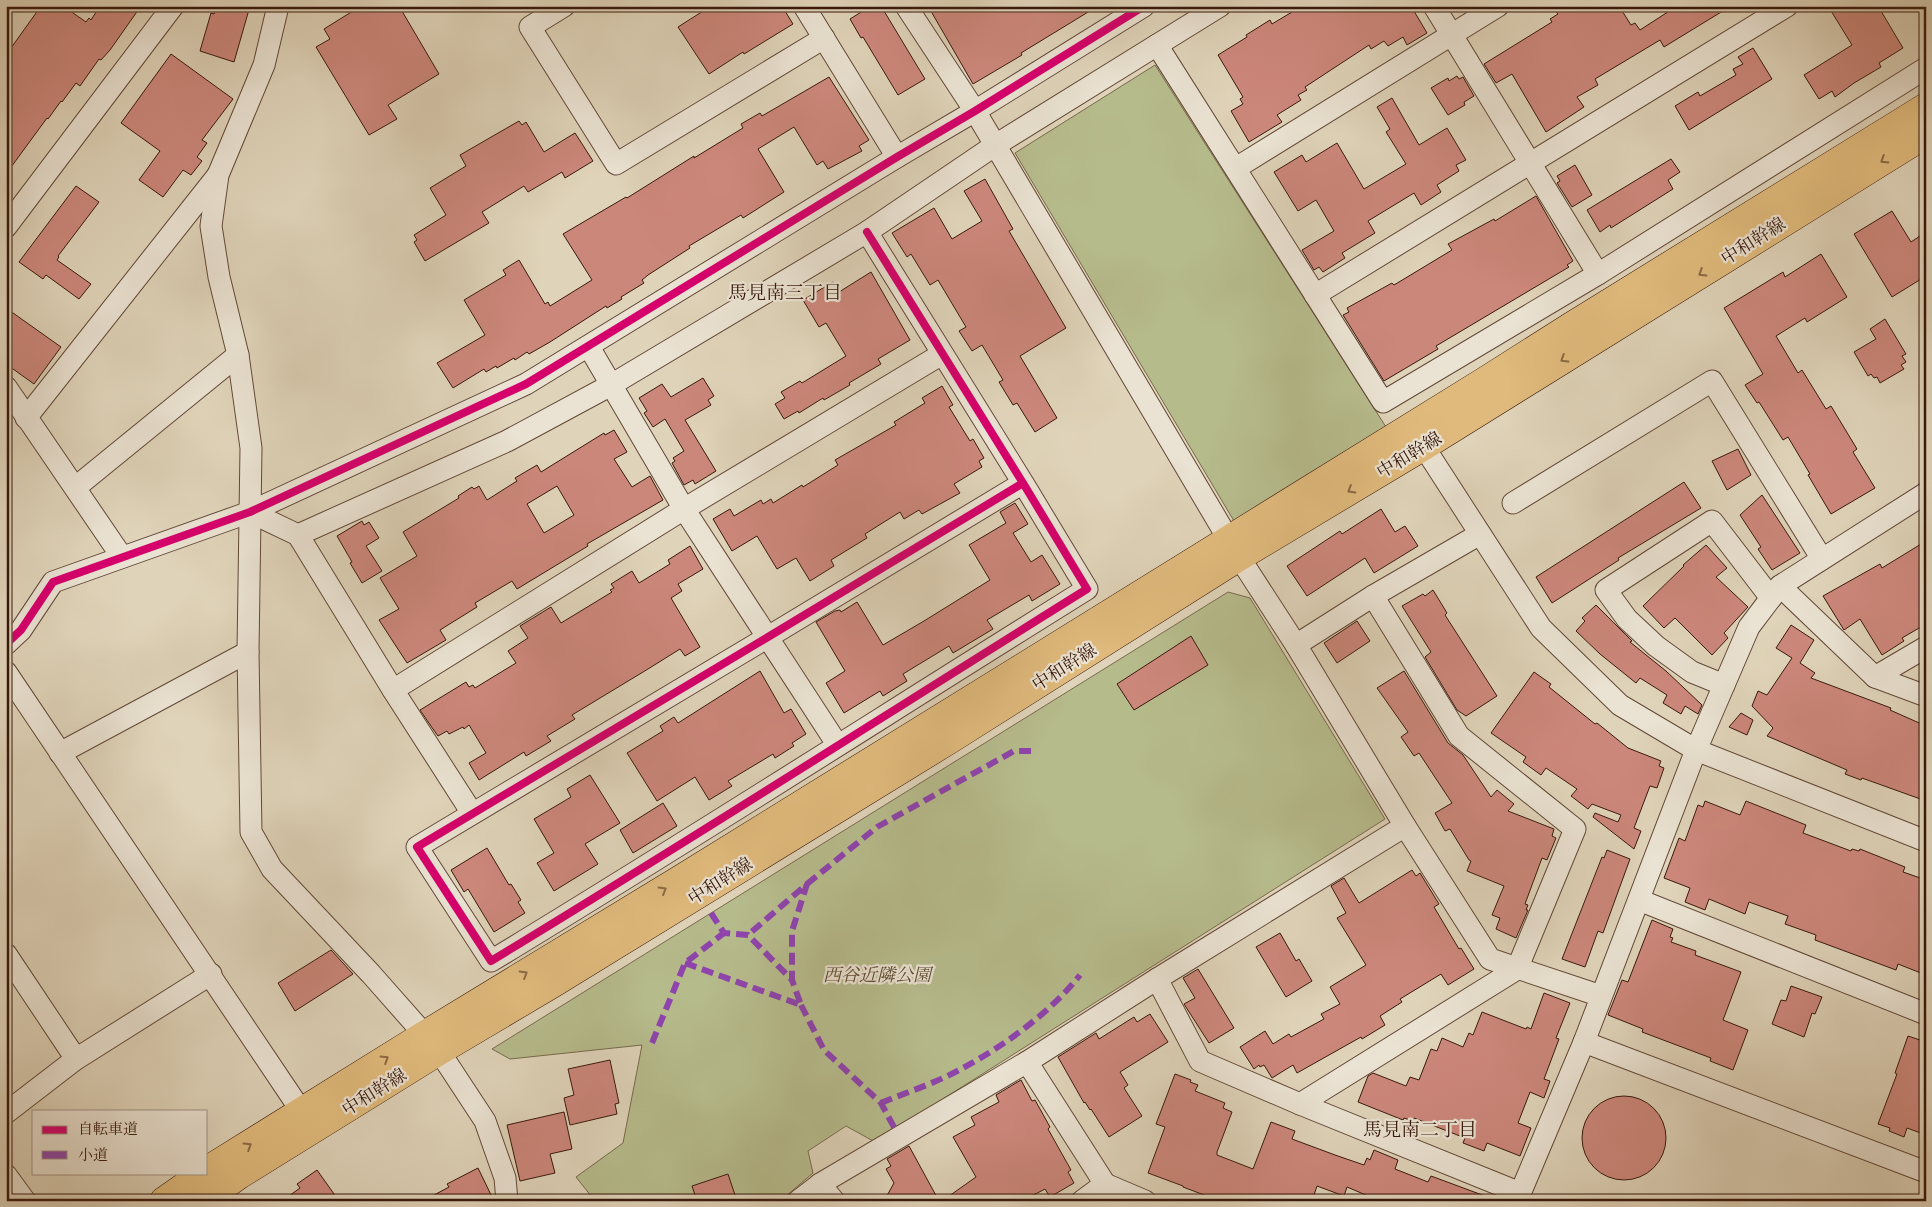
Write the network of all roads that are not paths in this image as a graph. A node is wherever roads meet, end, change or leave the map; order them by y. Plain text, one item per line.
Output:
1 (173, 6) edge
2 (278, 6) edge
3 (564, 6) edge
4 (804, 6) edge
5 (906, 6) edge
6 (1144, 6) edge
7 (1220, 6) edge
8 (1434, 6) edge
9 (1498, 6) edge
10 (1787, 6) edge
11 (1451, 35) junction
12 (824, 38) junction
13 (1157, 45) junction
14 (1926, 68) edge
15 (1926, 107) edge
16 (975, 111) junction
17 (1926, 134) edge
18 (994, 146) junction
19 (896, 157) junction
20 (1530, 163) junction
21 (1236, 168) junction
22 (218, 175) junction
23 (6, 227) edge
24 (867, 232) junction
25 (1598, 274) junction
26 (1315, 295) junction
27 (589, 347) junction
28 (942, 354) junction
29 (238, 355) junction
30 (611, 385) junction
31 (6, 387) edge
32 (26, 418) junction
33 (1417, 437) junction
34 (1023, 483) junction
35 (76, 487) junction
36 (1926, 493) edge
37 (1513, 502) dead end
38 (684, 509) junction
39 (250, 512) junction
40 (1480, 534) junction
41 (298, 535) junction
42 (1234, 548) junction
43 (122, 557) junction
44 (1822, 559) junction
45 (1775, 592) junction
46 (1373, 596) junction
47 (768, 638) junction
48 (6, 644) edge
49 (1296, 645) junction
50 (1926, 647) edge
51 (248, 652) junction
52 (6, 672) edge
53 (1875, 676) junction
54 (1724, 685) junction
55 (393, 690) junction
56 (1926, 696) edge
57 (837, 744) junction
58 (1696, 750) junction
59 (60, 753) junction
60 (472, 813) junction
61 (1405, 826) junction
62 (1926, 841) edge
63 (1639, 900) junction
64 (6, 954) edge
65 (1517, 968) junction
66 (211, 974) junction
67 (1157, 979) junction
68 (1600, 996) junction
69 (1926, 1014) edge
70 (1584, 1042) junction
71 (431, 1043) junction
72 (76, 1060) junction
73 (1028, 1062) junction
74 (1300, 1104) junction
75 (6, 1113) edge
76 (308, 1121) junction
77 (208, 1171) edge
78 (1926, 1172) edge
79 (202, 1174) edge
80 (6, 1175) edge
81 (820, 1184) junction
82 (1105, 1184) junction
83 (1519, 1197) edge
84 (24, 1201) edge
85 (164, 1201) edge
86 (203, 1201) edge
87 (507, 1201) edge
88 (798, 1201) edge
89 (834, 1201) edge
90 (1082, 1201) edge
91 (1145, 1201) edge

1 - 23 street
2 - 22 street
3 - 12 street
4 - 12 street
5 - 16 street
6 - 16 street
7 - 13 street
8 - 11 street
9 - 11 street
10 - 20 street
11 - 20 street
11 - 21 street
12 - 19 street
13 - 18 street
13 - 21 street
14 - 25 street
15 - 33 main road, 中和幹線
16 - 18 street
16 - 19 street
17 -> 33 main road, 中和幹線
18 - 24 street
18 - 42 street
19 - 27 street
20 - 25 street
20 - 26 street
21 - 26 street
22 - 29 street
22 - 32 street
24 - 28 street
24 - 30 street
25 - 26 street
27 - 30 street
27 - 39 street
28 - 34 street
28 - 38 street
29 - 35 street
29 - 39 street
30 - 38 street
30 - 41 street
31 - 32 street
32 - 35 street
33 - 40 street
33 - 42 main road, 中和幹線
34 - 47 street
34 - 57 street
35 - 43 street
36 - 44 street
37 - 44 street
38 - 47 street
38 - 55 street
39 - 41 street
39 - 43 street
39 - 51 street
40 - 46 street
40 - 58 street
41 - 55 street
42 - 49 street
42 - 71 main road, 中和幹線
43 - 48 street
44 - 45 street
45 - 53 street
45 - 54 street
45 - 54 street
46 - 49 street
46 - 65 street
47 - 57 street
47 - 60 street
49 - 61 street
50 - 53 street
51 - 59 street
51 - 71 street
52 - 59 street
53 - 56 street
54 - 58 street
55 - 60 street
57 - 60 street
58 - 62 street
58 - 63 street
59 - 66 street
61 - 65 street
61 - 67 street
63 - 68 street
63 - 69 street
64 - 72 street
65 - 68 street
65 - 74 street
66 - 72 street
66 - 76 street
67 - 73 street
67 - 74 street
68 - 70 street
70 - 78 street
70 - 83 street
71 - 76 main road, 中和幹線
71 - 87 street
72 - 75 street
73 - 81 street
73 - 82 street
74 - 83 street
77 -> 76 main road, 中和幹線
76 - 86 main road, 中和幹線
79 - 85 main road, 中和幹線
80 - 84 street
81 - 88 street
81 - 89 street
82 - 90 street
82 - 91 street

